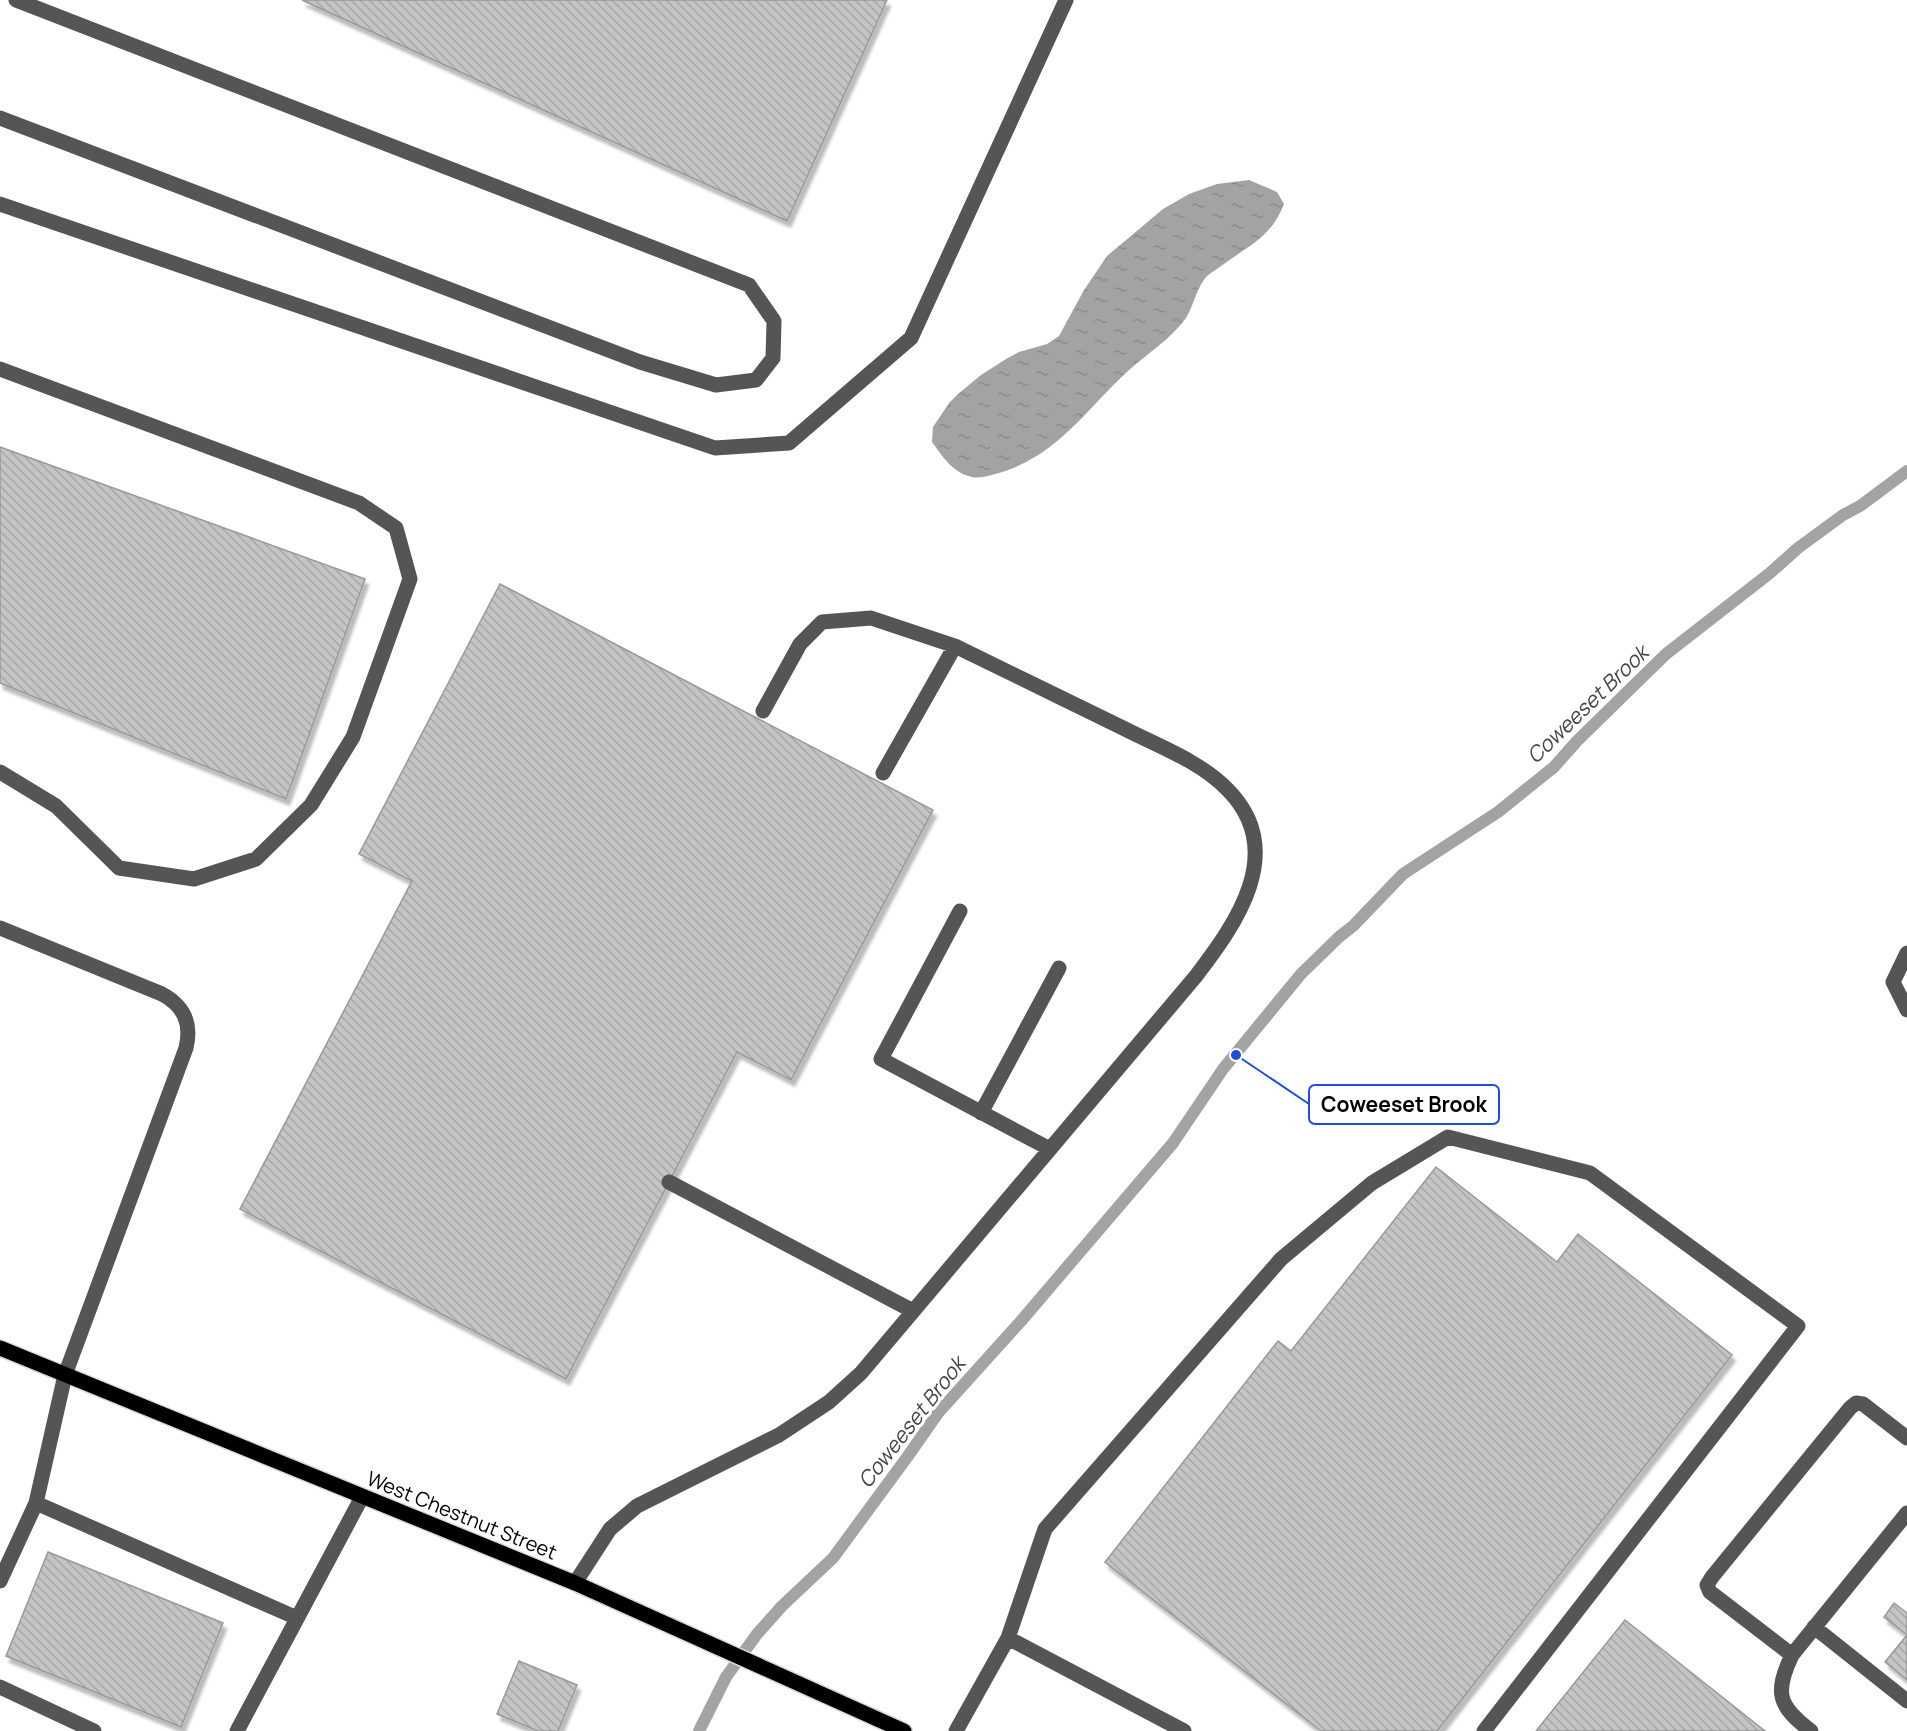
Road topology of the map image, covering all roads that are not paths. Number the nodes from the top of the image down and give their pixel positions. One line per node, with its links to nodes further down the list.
1 (16, 0): 3 (lane)
2 (1066, 0): 4 (lane)
3 (0, 118)
4 (0, 204)
5 (0, 369): 8 (lane)
6 (955, 646): 7 (lane); 9 (lane); 16 (lane)
7 (764, 711)
8 (0, 772)
9 (884, 772)
10 (960, 910): 15 (lane)
11 (0, 928): 20 (lane)
12 (1907, 953): 14 (lane)
13 (1059, 968): 15 (lane)
14 (1907, 1010)
15 (981, 1113): 16 (lane)
16 (1050, 1149): 18 (lane)
17 (669, 1182): 18 (lane)
18 (913, 1311): 26 (lane)
19 (0, 1348): 20 (main road, West Chestnut Street)
20 (65, 1375): 22 (main road, West Chestnut Street); 23 (lane)
21 (1907, 1438): 30 (lane)
22 (362, 1497): 26 (main road, West Chestnut Street); 27 (lane)
23 (36, 1503): 25 (lane); 27 (lane)
24 (1907, 1513): 28 (lane)
25 (0, 1581)
26 (575, 1583): 35 (main road, West Chestnut Street)
27 (297, 1618): 34 (lane)
28 (1814, 1627): 30 (lane); 32 (lane)
29 (1008, 1638): 36 (lane); 37 (lane); 38 (lane)
30 (1792, 1655): 39 (lane)
31 (0, 1687): 33 (lane)
32 (1907, 1701)
33 (94, 1731)
34 (237, 1731)
35 (904, 1731)
36 (956, 1731)
37 (1184, 1731)
38 (1484, 1731)
39 (1811, 1731)

